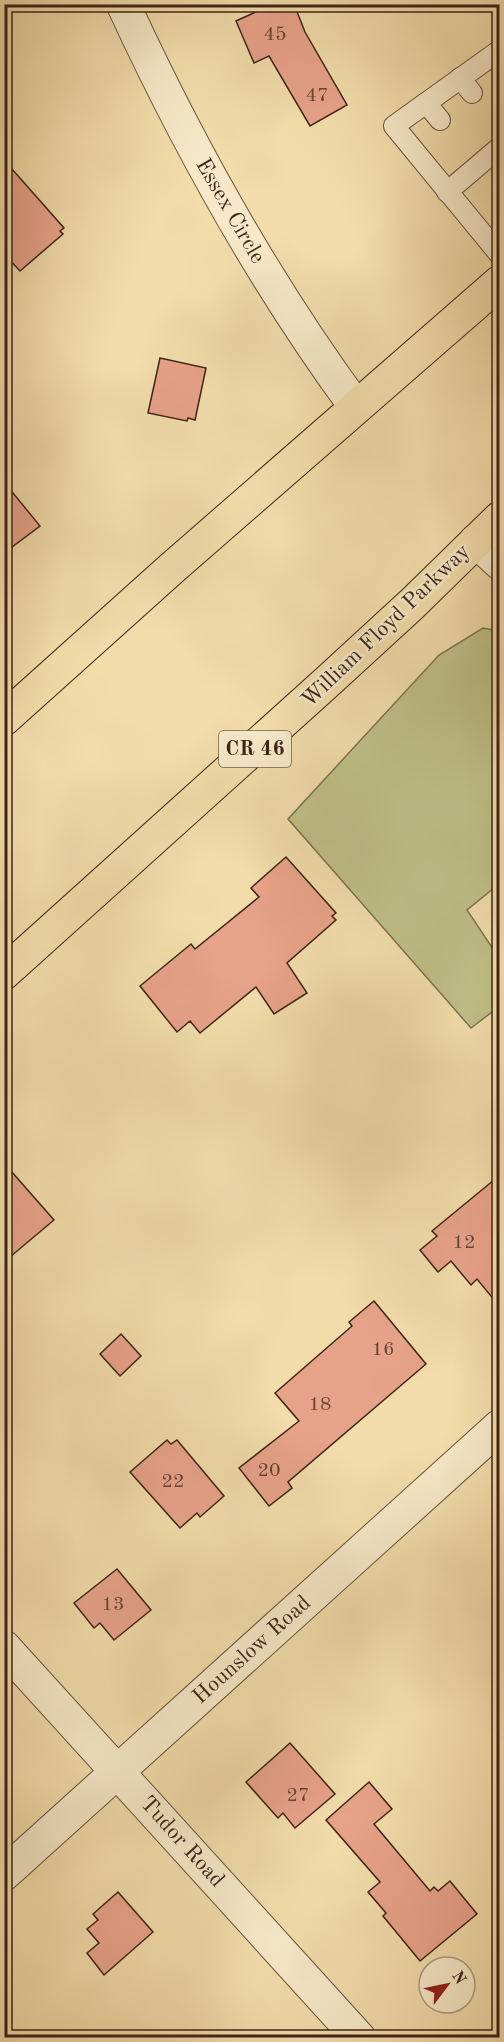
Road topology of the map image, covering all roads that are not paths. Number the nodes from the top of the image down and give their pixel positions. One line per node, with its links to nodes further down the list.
1 (123, 4): 9 (street, Essex Circle)
2 (499, 51): 3 (lane)
3 (426, 103): 4 (lane); 6 (lane)
4 (440, 120)
5 (500, 147): 6 (lane)
6 (447, 192): 7 (lane)
7 (500, 255)
8 (500, 282): 9 (highway)
9 (356, 407): 13 (highway)
10 (500, 518): 11 (highway, William Floyd Parkway / CR 46)
11 (476, 541): 12 (street); 14 (highway, William Floyd Parkway / CR 46)
12 (500, 563)
13 (4, 718)
14 (4, 973)
15 (500, 1426): 17 (street, Hounslow Road)
16 (4, 1647): 17 (street, Tudor Road)
17 (118, 1772): 18 (street, Hounslow Road); 19 (street, Tudor Road)
18 (4, 1874)
19 (359, 2037)

